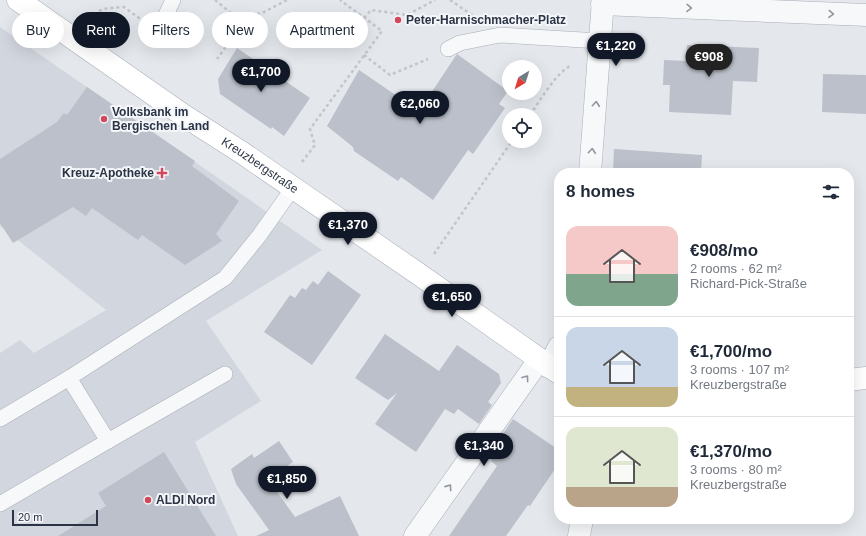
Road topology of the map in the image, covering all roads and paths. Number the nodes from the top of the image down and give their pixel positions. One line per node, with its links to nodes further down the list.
1 (18, 0): 19 (main road, Kreuzbergstraße)
2 (172, 0): 10 (lane)
3 (215, 0): 11 (path)
4 (287, 0): 12 (path)
5 (340, 0): 13 (path)
6 (435, 0): 14 (path)
7 (450, 0): 17 (path)
8 (603, 2): 15 (street, one-way to 15); 20 (street)
9 (96, 12): 16 (path)
10 (167, 12)
11 (230, 12)
12 (264, 12)
13 (356, 12)
14 (368, 13)
15 (866, 15)
16 (138, 18)
17 (479, 20)
18 (368, 21): 24 (path)
19 (72, 37)
20 (600, 41): 23 (lane); 29 (street, one-way to 20)
21 (88, 48): 30 (main road, Kreuzbergstraße)
22 (225, 48): 25 (path)
23 (448, 49): 24 (path)
24 (364, 55): 30 (path)
25 (217, 59)
26 (574, 64): 27 (path)
27 (535, 108)
28 (507, 148): 31 (path)
29 (590, 168)
30 (289, 186): 31 (main road, Kreuzbergstraße); 35 (lane)
31 (420, 275): 33 (main road, Kreuzbergstraße)
32 (554, 358): 33 (street)
33 (549, 367): 42 (street, one-way to 33)
34 (225, 374): 39 (lane)
35 (69, 378): 38 (lane); 39 (lane)
36 (866, 378): 37 (main road)
37 (854, 379)
38 (0, 419)
39 (108, 441): 40 (lane)
40 (0, 504)
41 (581, 524): 43 (street)
42 (415, 536)
43 (579, 536)

